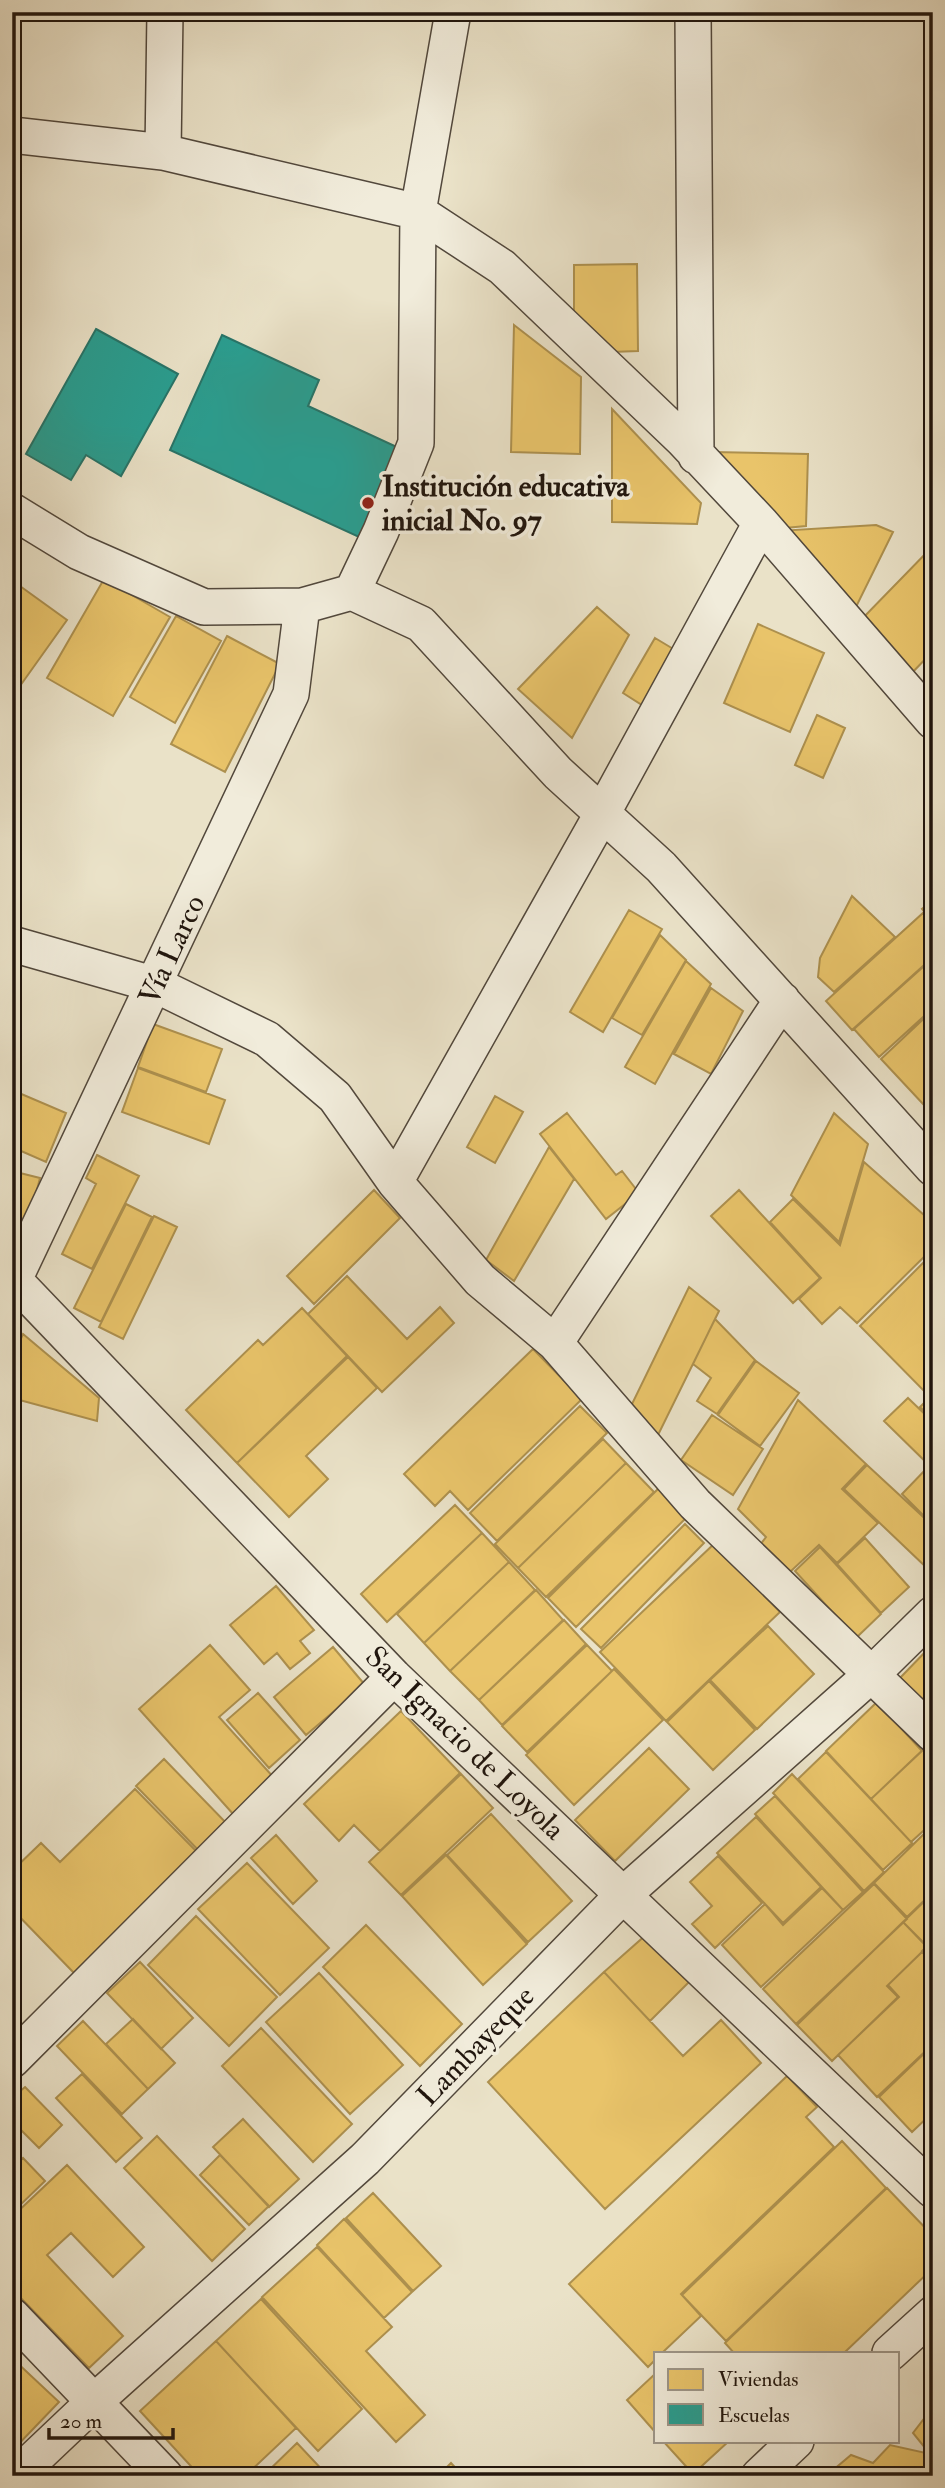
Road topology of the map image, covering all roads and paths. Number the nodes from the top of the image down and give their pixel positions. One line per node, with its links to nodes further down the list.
1 (165, 12): 5 (street)
2 (453, 12): 6 (street)
3 (693, 12): 7 (street)
4 (12, 135): 5 (street)
5 (163, 152): 6 (street)
6 (418, 212): 7 (street); 10 (street)
7 (696, 456): 9 (street)
8 (12, 511): 11 (street)
9 (761, 523): 12 (street); 13 (street)
10 (352, 592): 11 (street); 13 (street)
11 (302, 607): 15 (street, Vía Larco)
12 (933, 721)
13 (602, 814): 16 (street); 18 (street)
14 (12, 944): 15 (street)
15 (156, 985): 18 (street); 19 (street, Vía Larco)
16 (782, 1000): 17 (street); 20 (street)
17 (924, 1159)
18 (395, 1182): 20 (street)
19 (13, 1282): 23 (street, San Ignacio de Loyola)
20 (555, 1343): 22 (street)
21 (933, 1614): 22 (street, Lambayeque)
22 (873, 1673): 24 (street); 25 (street, Lambayeque)
23 (394, 1676): 25 (street, San Ignacio de Loyola); 26 (street)
24 (933, 1734)
25 (622, 1895): 27 (street, San Ignacio de Loyola); 31 (street, Lambayeque)
26 (12, 2060)
27 (933, 2190)
28 (933, 2314): 30 (street)
29 (12, 2316): 31 (street)
30 (891, 2352)
31 (94, 2402): 33 (street, Lambayeque); 34 (street)
32 (795, 2442): 35 (street)
33 (16, 2476)
34 (165, 2476)
35 (759, 2476)

